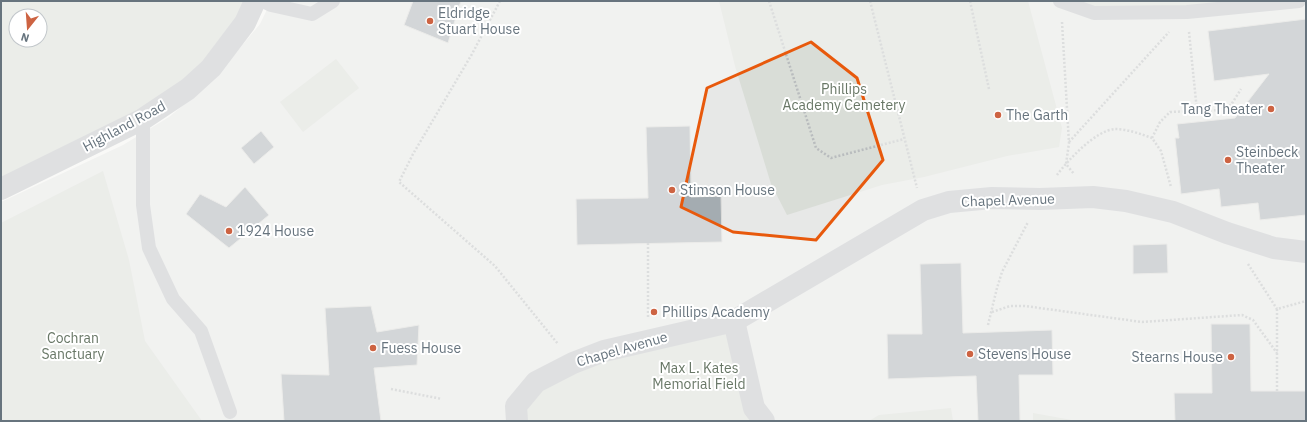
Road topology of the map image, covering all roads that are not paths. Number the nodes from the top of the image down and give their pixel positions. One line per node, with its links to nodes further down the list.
1 (255, 1): 6 (street, Highland Road)
2 (263, 1): 3 (lane)
3 (333, 1)
4 (1060, 1): 5 (lane)
5 (1299, 1)
6 (143, 119): 7 (street, Highland Road); 10 (lane)
7 (1, 189)
8 (1306, 252): 9 (street, Chapel Avenue)
9 (734, 321): 11 (street, Chapel Avenue); 12 (street)
10 (230, 412)
11 (517, 421)
12 (764, 421)

